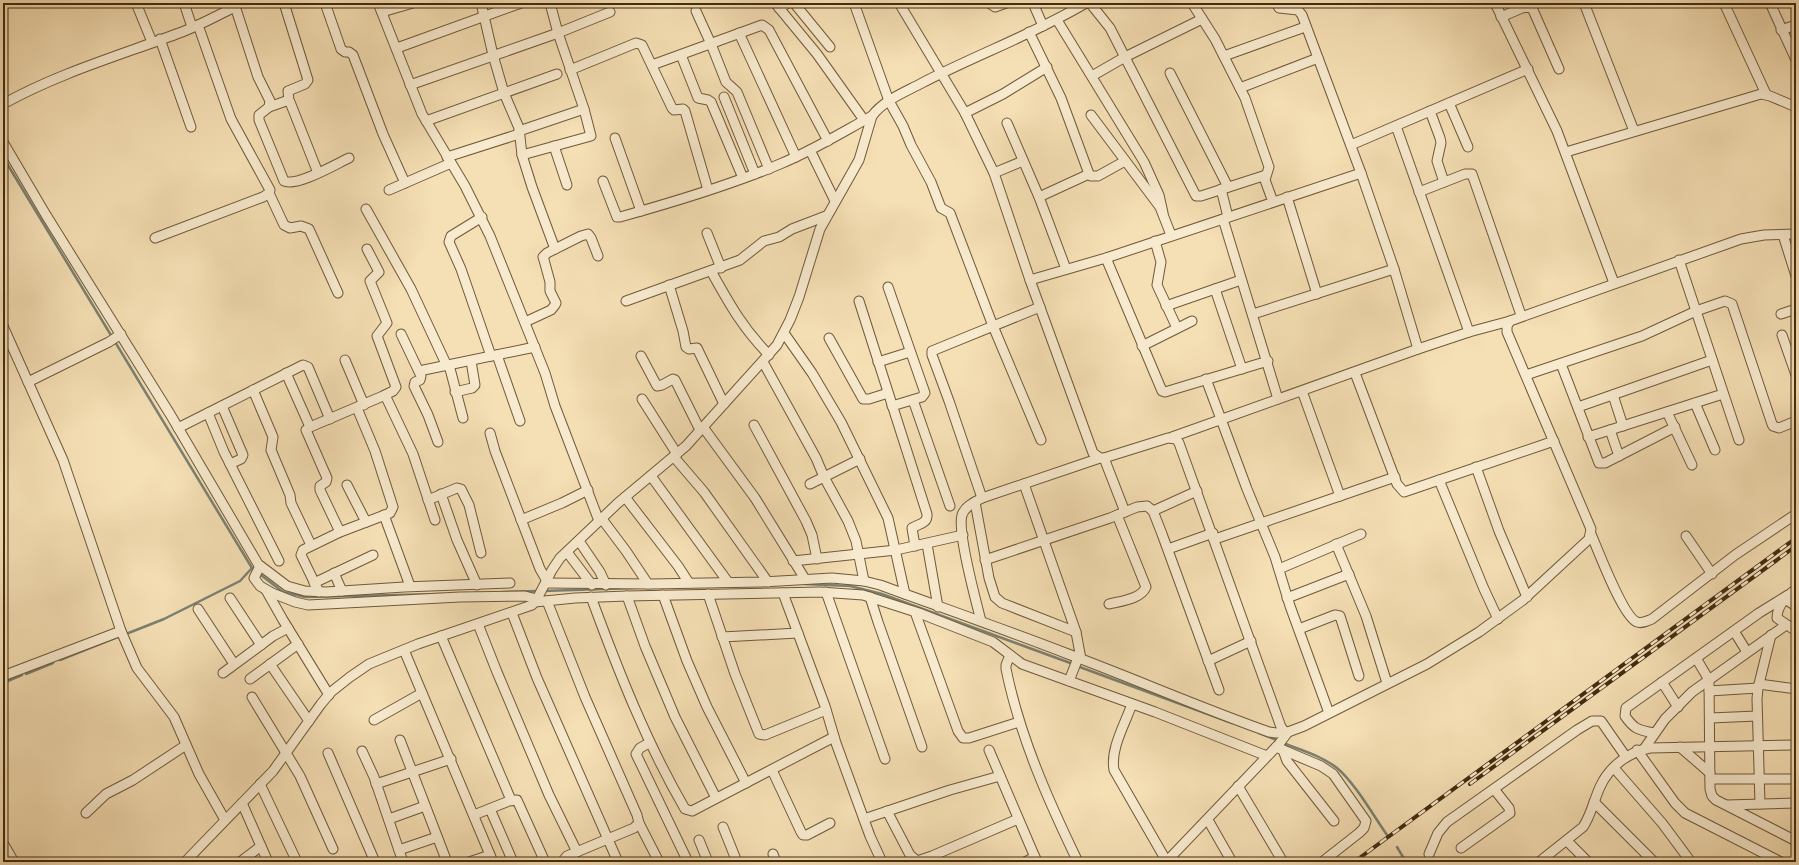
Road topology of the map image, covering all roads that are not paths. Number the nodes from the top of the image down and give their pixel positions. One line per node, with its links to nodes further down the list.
1 (136, 3): 44 (street)
2 (184, 3): 37 (street)
3 (284, 3): 68 (street)
4 (325, 3): 109 (street)
5 (378, 3): 30 (street)
6 (413, 3): 30 (street)
7 (481, 3): 32 (street)
8 (521, 3): 32 (street)
9 (550, 3): 42 (street)
10 (788, 3): 27 (street)
11 (794, 3): 46 (street)
12 (854, 3): 69 (street)
13 (899, 3): 59 (street)
14 (989, 3): 15 (street)
15 (1006, 3)
16 (1033, 3): 38 (street)
17 (1086, 3): 34 (street)
18 (1090, 3): 51 (street)
19 (1192, 3): 35 (street)
20 (1276, 3): 28 (street)
21 (1300, 3): 28 (street)
22 (1495, 3): 33 (street)
23 (1584, 3): 83 (street)
24 (1724, 3): 66 (street)
25 (1770, 3): 40 (street)
26 (235, 5): 37 (street); 72 (street)
27 (777, 5): 78 (street)
28 (1290, 9): 39 (street)
29 (696, 11): 45 (street)
30 (382, 12): 47 (street)
31 (610, 12): 42 (street)
32 (485, 16): 47 (street); 48 (street)
33 (1501, 17): 56 (street); 57 (street)
34 (1056, 20): 38 (street); 62 (street)
35 (1202, 20): 50 (street); 51 (street)
36 (1796, 25): 40 (street)
37 (195, 26): 44 (street); 115 (street)
38 (1043, 26): 41 (street)
39 (1305, 27): 50 (street); 52 (street)
40 (1782, 30): 53 (street)
41 (1029, 32): 55 (street); 59 (street)
42 (558, 33): 48 (street); 58 (street)
43 (739, 33): 45 (street); 86 (street); 94 (street)
44 (156, 41): 71 (street); 82 (street)
45 (711, 44): 49 (street); 99 (street)
46 (830, 47)
47 (397, 48): 63 (street)
48 (492, 54): 63 (street); 65 (street)
49 (680, 55): 54 (street); 106 (street)
50 (1224, 56): 64 (street)
51 (1125, 57): 62 (street); 111 (street)
52 (1318, 58): 64 (street); 88 (street)
53 (1796, 60)
54 (652, 65): 58 (street); 113 (street)
55 (1047, 67): 76 (street); 104 (street)
56 (1528, 69): 70 (street); 92 (street)
57 (1559, 69)
58 (570, 70): 74 (street)
59 (941, 73): 69 (street); 76 (street)
60 (1170, 73): 111 (street)
61 (557, 74): 65 (street)
62 (1092, 76): 122 (street)
63 (410, 85): 79 (street)
64 (1240, 88): 105 (street)
65 (504, 93): 79 (street); 84 (street)
66 (1766, 94): 73 (street); 83 (street)
67 (724, 97): 103 (street)
68 (289, 101): 72 (street); 100 (street)
69 (889, 101): 78 (street); 163 (street)
70 (1450, 103): 75 (street); 90 (street)
71 (3, 104)
72 (269, 107): 100 (street)
73 (1796, 107)
74 (584, 109): 84 (street); 89 (street)
75 (1430, 112): 81 (street); 108 (street)
76 (965, 113): 101 (street)
77 (1091, 115): 98 (street)
78 (868, 118): 86 (street); 118 (street)
79 (426, 121): 96 (street)
80 (1007, 123): 97 (street)
81 (1396, 126): 88 (street); 114 (street)
82 (191, 127)
83 (1634, 131): 92 (street)
84 (519, 133): 93 (street); 96 (street)
85 (616, 138): 121 (street)
86 (828, 141): 91 (street)
87 (3, 142): 168 (street)
88 (1351, 145): 102 (street)
89 (554, 146): 93 (street); 110 (street)
90 (1468, 147)
91 (810, 150): 94 (street); 118 (street)
92 (1566, 152): 144 (street)
93 (522, 155): 133 (street)
94 (796, 157): 99 (street)
95 (349, 158): 100 (street)
96 (449, 160): 109 (street); 124 (street)
97 (1023, 161): 101 (street); 116 (street)
98 (1125, 161): 104 (street); 122 (street)
99 (769, 169): 103 (street)
100 (318, 173)
101 (994, 173): 142 (street)
102 (1361, 173): 117 (street); 138 (street)
103 (755, 174): 106 (street)
104 (1089, 174): 116 (street)
105 (1266, 174): 111 (street); 119 (street)
106 (743, 178): 113 (street)
107 (604, 181): 121 (street)
108 (1444, 182): 114 (street); 158 (street)
109 (405, 183): 112 (street)
110 (567, 185)
111 (1224, 188): 125 (street)
112 (389, 190)
113 (708, 190): 121 (street)
114 (1419, 192): 165 (street)
115 (269, 193): 130 (street); 148 (street)
116 (1039, 197): 139 (street)
117 (1287, 197): 119 (street); 149 (street)
118 (835, 201): 123 (street)
119 (1273, 202): 125 (street)
120 (366, 209): 185 (street)
121 (641, 211)
122 (1163, 213): 128 (street)
123 (826, 216): 137 (street); 166 (street)
124 (482, 217): 161 (street); 176 (street)
125 (1225, 218): 128 (street); 143 (street)
126 (707, 234): 137 (street)
127 (1796, 234): 129 (street)
128 (1171, 235): 131 (street)
129 (1783, 235): 136 (street); 141 (street)
130 (155, 238)
131 (1154, 241): 135 (street); 152 (street)
132 (367, 249): 199 (street)
133 (555, 249): 134 (street); 161 (street)
134 (598, 256)
135 (1106, 258): 139 (street); 171 (street)
136 (1679, 260): 144 (street); 155 (street)
137 (721, 268): 140 (street)
138 (1394, 269): 149 (street); 173 (street)
139 (1066, 270): 142 (street)
140 (711, 271): 145 (street); 175 (street)
141 (1796, 276)
142 (1030, 280): 153 (street)
143 (1241, 280): 147 (street); 156 (street)
144 (1614, 283): 158 (street)
145 (669, 285): 150 (street); 205 (street)
146 (888, 287): 174 (street)
147 (1215, 289): 152 (street); 186 (street)
148 (338, 293)
149 (1317, 294): 156 (street)
150 (626, 301)
151 (858, 301): 183 (street)
152 (1166, 306): 164 (street)
153 (1040, 307): 163 (street); 235 (street)
154 (1796, 309): 157 (street)
155 (1696, 311): 179 (street); 184 (street); 216 (street)
156 (1253, 314): 181 (street)
157 (1782, 314)
158 (1522, 315): 160 (street)
159 (1192, 321): 164 (street)
160 (1510, 321): 165 (street); 190 (street)
161 (525, 322): 172 (street)
162 (3, 326): 193 (street)
163 (993, 326): 227 (street); 252 (street)
164 (1177, 328): 171 (street)
165 (1468, 332): 173 (street)
166 (784, 333): 175 (street); 234 (street)
167 (401, 334): 187 (street)
168 (119, 335): 193 (street); 221 (street)
169 (1782, 335): 191 (street)
170 (829, 338): 197 (street)
171 (1142, 346): 192 (street)
172 (535, 347): 176 (street); 246 (street)
173 (1418, 350): 188 (street)
174 (910, 352): 183 (street); 203 (street)
175 (769, 355): 182 (street)
176 (494, 356): 180 (street); 214 (street)
177 (641, 356): 222 (street)
178 (345, 360): 207 (street)
179 (1712, 360): 198 (street); 200 (street)
180 (471, 361): 185 (street); 196 (street)
181 (1268, 361): 186 (street); 202 (street)
182 (763, 362): 205 (street); 240 (street)
183 (878, 362): 197 (street)
184 (1561, 364): 190 (street); 209 (street)
185 (448, 365): 187 (street); 196 (street)
186 (1242, 369): 192 (street)
187 (419, 371): 230 (street)
188 (1355, 372): 195 (street); 241 (street)
189 (286, 373): 194 (street); 213 (street); 219 (street)
190 (1526, 375): 228 (street)
191 (1796, 375)
192 (1206, 379): 215 (street)
193 (28, 382): 332 (street)
194 (253, 390): 206 (street); 273 (street)
195 (1302, 391): 202 (street); 249 (street)
196 (455, 392): 212 (street)
197 (888, 393): 208 (street)
198 (1723, 394): 204 (street); 229 (street)
199 (385, 395): 207 (street); 251 (street)
200 (1614, 395): 209 (street); 218 (street)
201 (642, 399): 232 (street)
202 (1278, 399): 215 (street)
203 (913, 400): 208 (street); 253 (street)
204 (1695, 403): 211 (street); 231 (street)
205 (724, 404): 222 (street)
206 (222, 406): 210 (street); 236 (street)
207 (360, 406): 213 (street); 257 (street)
208 (892, 406): 274 (street)
209 (1578, 408): 225 (street)
210 (208, 412): 221 (street); 236 (street)
211 (1667, 412): 218 (street); 220 (street)
212 (463, 418)
213 (330, 419): 219 (street)
214 (520, 421)
215 (1221, 421): 226 (street); 262 (street)
216 (1796, 421)
217 (754, 425): 281 (street)
218 (1623, 426): 223 (street)
219 (310, 427): 263 (street)
220 (1674, 427): 233 (street); 237 (street)
221 (178, 428): 286 (street)
222 (702, 428): 232 (street); 284 (street)
223 (1610, 430): 225 (street); 233 (street)
224 (490, 433): 259 (street)
225 (1588, 436): 233 (street)
226 (1172, 437): 235 (street); 247 (street)
227 (1041, 440)
228 (1554, 440): 238 (street); 265 (street)
229 (1739, 440)
230 (438, 442)
231 (1715, 450)
232 (675, 455): 239 (street); 293 (street)
233 (1619, 456)
234 (860, 458): 240 (street); 276 (street)
235 (1102, 458): 244 (street); 255 (street)
236 (230, 464): 283 (street)
237 (1692, 465)
238 (1476, 467): 242 (street); 312 (street)
239 (651, 476): 250 (street); 292 (street)
240 (824, 477): 243 (street); 280 (street)
241 (1395, 477): 242 (street); 249 (street)
242 (1439, 480): 326 (street)
243 (810, 484)
244 (1024, 484): 252 (street); 269 (street)
245 (347, 485): 261 (street)
246 (588, 490): 259 (street); 260 (street)
247 (1197, 491): 254 (street); 267 (street)
248 (441, 494): 251 (street); 278 (street); 297 (street)
249 (1340, 496): 262 (street)
250 (625, 497): 260 (street); 296 (street)
251 (428, 500): 258 (street)
252 (979, 500): 266 (street); 282 (street)
253 (950, 506)
254 (1153, 511): 255 (street); 275 (street)
255 (1121, 514): 269 (street); 320 (street)
256 (1796, 514): 289 (street)
257 (384, 515): 261 (street); 301 (street)
258 (435, 520)
259 (521, 520): 295 (street)
260 (600, 520): 270 (street); 299 (street)
261 (366, 522): 263 (street)
262 (1261, 522): 267 (street); 285 (street)
263 (340, 532): 273 (street)
264 (1361, 534): 272 (street)
265 (1591, 534): 289 (street); 312 (street)
266 (962, 535): 271 (street); 327 (street)
267 (1214, 536): 275 (street); 340 (street)
268 (1686, 536): 289 (street)
269 (1044, 540): 282 (street); 335 (street)
270 (579, 541): 277 (street); 298 (street)
271 (926, 544): 274 (street); 321 (street)
272 (1336, 544): 285 (street); 288 (street)
273 (311, 545): 302 (street)
274 (915, 546): 276 (street)
275 (1168, 549): 347 (street)
276 (896, 550): 280 (street); 309 (street)
277 (567, 552): 295 (street); 300 (street)
278 (482, 553)
279 (373, 555): 287 (street)
280 (859, 555): 281 (street); 291 (street)
281 (817, 559): 284 (street)
282 (986, 560): 335 (street)
283 (279, 561)
284 (794, 561): 290 (street)
285 (1279, 569): 317 (street)
286 (258, 570): 302 (street); 304 (street)
287 (334, 573): 302 (street); 305 (street)
288 (1349, 574): 317 (street); 358 (street)
289 (1712, 574)
290 (805, 579): 291 (street); 293 (street)
291 (864, 581): 309 (street)
292 (728, 582): 293 (street); 296 (street)
293 (768, 582)
294 (510, 583): 297 (street)
295 (546, 583): 300 (street); 318 (street)
296 (689, 583): 299 (street)
297 (476, 584): 301 (street)
298 (606, 584): 299 (street); 300 (street)
299 (648, 584)
300 (592, 585)
301 (410, 586): 305 (street)
302 (316, 587): 305 (street)
303 (1796, 589): 315 (street)
304 (266, 590): 318 (street); 330 (street)
305 (342, 591)
306 (826, 592): 307 (street); 314 (street); 394 (street)
307 (784, 593): 308 (street); 336 (street)
308 (708, 594): 310 (street); 339 (street)
309 (905, 594): 321 (street)
310 (663, 595): 311 (street); 402 (street)
311 (627, 596): 313 (street); 407 (street)
312 (1527, 596): 326 (street)
313 (591, 597): 319 (street); 379 (street)
314 (870, 597): 324 (street); 384 (street)
315 (1786, 597): 322 (street); 329 (street); 333 (street)
316 (230, 598): 342 (street)
317 (1287, 598): 331 (street)
318 (537, 600): 319 (street); 325 (street)
319 (547, 601): 425 (street)
320 (1109, 604)
321 (938, 606): 327 (street)
322 (1796, 606)
323 (198, 609): 349 (street)
324 (915, 612): 345 (street); 374 (street)
325 (512, 613): 328 (street); 429 (street)
326 (1498, 618): 358 (street)
327 (980, 621): 348 (street)
328 (478, 624): 338 (street); 438 (street)
329 (1786, 625): 334 (street); 337 (street)
330 (288, 628): 341 (street); 342 (street)
331 (1299, 629): 353 (street); 369 (street)
332 (121, 631): 352 (street); 381 (street)
333 (1734, 631): 344 (street); 346 (street)
334 (1796, 631)
335 (1076, 632): 348 (street)
336 (798, 633): 339 (street); 368 (street)
337 (1770, 635): 344 (street); 359 (street)
338 (442, 636): 343 (street); 408 (street)
339 (722, 637): 368 (street)
340 (1251, 641): 347 (street); 378 (street)
341 (298, 644): 350 (street); 364 (street)
342 (261, 645): 349 (street)
343 (404, 650): 363 (street); 364 (street)
344 (1747, 652): 355 (street)
345 (1010, 655): 356 (street); 374 (street)
346 (1696, 658): 355 (street); 357 (street)
347 (1208, 661): 361 (street)
348 (1077, 662): 356 (street); 378 (street)
349 (234, 664): 351 (street)
350 (270, 664): 354 (street); 373 (street)
351 (223, 672)
352 (3, 676)
353 (1359, 676)
354 (250, 679)
355 (1709, 680): 362 (street); 367 (street)
356 (1069, 681): 366 (street)
357 (1662, 682): 367 (street); 375 (street)
358 (1388, 683): 369 (street)
359 (1759, 686): 360 (street); 362 (street); 370 (street)
360 (1796, 688)
361 (1220, 690)
362 (1709, 691): 371 (street)
363 (422, 693): 372 (street); 393 (street)
364 (329, 695): 373 (street)
365 (252, 697): 389 (street)
366 (1132, 704): 391 (street); 442 (street)
367 (1678, 707): 375 (street)
368 (826, 710): 376 (street)
369 (1329, 713): 378 (street)
370 (1757, 716): 371 (street); 382 (street)
371 (1710, 718): 383 (street)
372 (374, 720)
373 (309, 721): 389 (street)
374 (1018, 722): 462 (street)
375 (1654, 733): 387 (street)
376 (834, 737): 396 (street); 419 (street)
377 (400, 740): 397 (street)
378 (1283, 741): 391 (street); 424 (street); 465 (street)
379 (650, 743): 407 (street); 458 (street)
380 (1796, 744): 382 (street)
381 (186, 745): 417 (street); 422 (street)
382 (1757, 745): 383 (street); 400 (street)
383 (1710, 746): 385 (street); 399 (street)
384 (922, 747)
385 (1680, 747): 387 (street); 399 (street)
386 (990, 750): 398 (street)
387 (1640, 750): 392 (street); 470 (street)
388 (362, 751): 404 (street)
389 (287, 753): 403 (street); 436 (street)
390 (328, 753): 449 (street)
391 (1267, 756): 405 (street)
392 (1626, 756): 395 (street); 406 (street)
393 (451, 759): 397 (street); 418 (street)
394 (885, 759)
395 (1614, 768): 409 (street); 469 (street)
396 (772, 770): 402 (street); 426 (street)
397 (412, 772): 404 (street); 414 (street)
398 (1000, 776): 416 (street); 421 (street)
399 (1710, 776): 400 (street); 413 (street)
400 (1759, 778): 401 (street); 412 (street)
401 (1796, 779)
402 (746, 783): 407 (street)
403 (260, 784): 411 (street); 448 (street)
404 (376, 784): 420 (street)
405 (1238, 786): 423 (street); 464 (street)
406 (1494, 788): 435 (street); 439 (street)
407 (716, 798)
408 (511, 800): 415 (street); 454 (street)
409 (1594, 802): 431 (street); 468 (street)
410 (1796, 802): 412 (street)
411 (242, 803): 422 (street); 434 (street)
412 (1760, 804): 413 (street)
413 (1726, 805): 432 (street)
414 (425, 806): 420 (street); 428 (street)
415 (490, 809): 418 (street); 453 (street)
416 (887, 811): 419 (street); 421 (street)
417 (86, 813)
418 (474, 815): 440 (street)
419 (864, 818): 443 (street)
420 (389, 819): 437 (street)
421 (1018, 819): 441 (street)
422 (226, 820): 445 (street)
423 (1208, 820): 442 (street); 463 (street)
424 (1334, 821)
425 (638, 823): 429 (street); 457 (street)
426 (830, 823)
427 (723, 827): 460 (street)
428 (437, 837): 437 (street); 451 (street)
429 (608, 839): 438 (street); 456 (street)
430 (699, 840): 459 (street)
431 (1567, 841): 466 (street); 467 (street)
432 (1796, 841)
433 (3, 843): 444 (street)
434 (261, 846): 446 (street); 447 (street)
435 (1461, 848)
436 (334, 849)
437 (399, 850): 450 (street)
438 (577, 852): 455 (street)
439 (1429, 854)
440 (492, 858): 452 (street)
441 (1036, 860): 461 (street)
442 (1170, 860)
443 (878, 861)
444 (14, 862)
445 (185, 862)
446 (240, 862)
447 (268, 862)
448 (297, 862)
449 (375, 862)
450 (403, 862)
451 (447, 862)
452 (469, 862)
453 (513, 862)
454 (545, 862)
455 (562, 862)
456 (618, 862)
457 (659, 862)
458 (688, 862)
459 (708, 862)
460 (737, 862)
461 (1025, 862)
462 (1078, 862)
463 (1232, 862)
464 (1282, 862)
465 (1322, 862)
466 (1539, 862)
467 (1588, 862)
468 (1654, 862)
469 (1692, 862)
470 (1780, 862)

